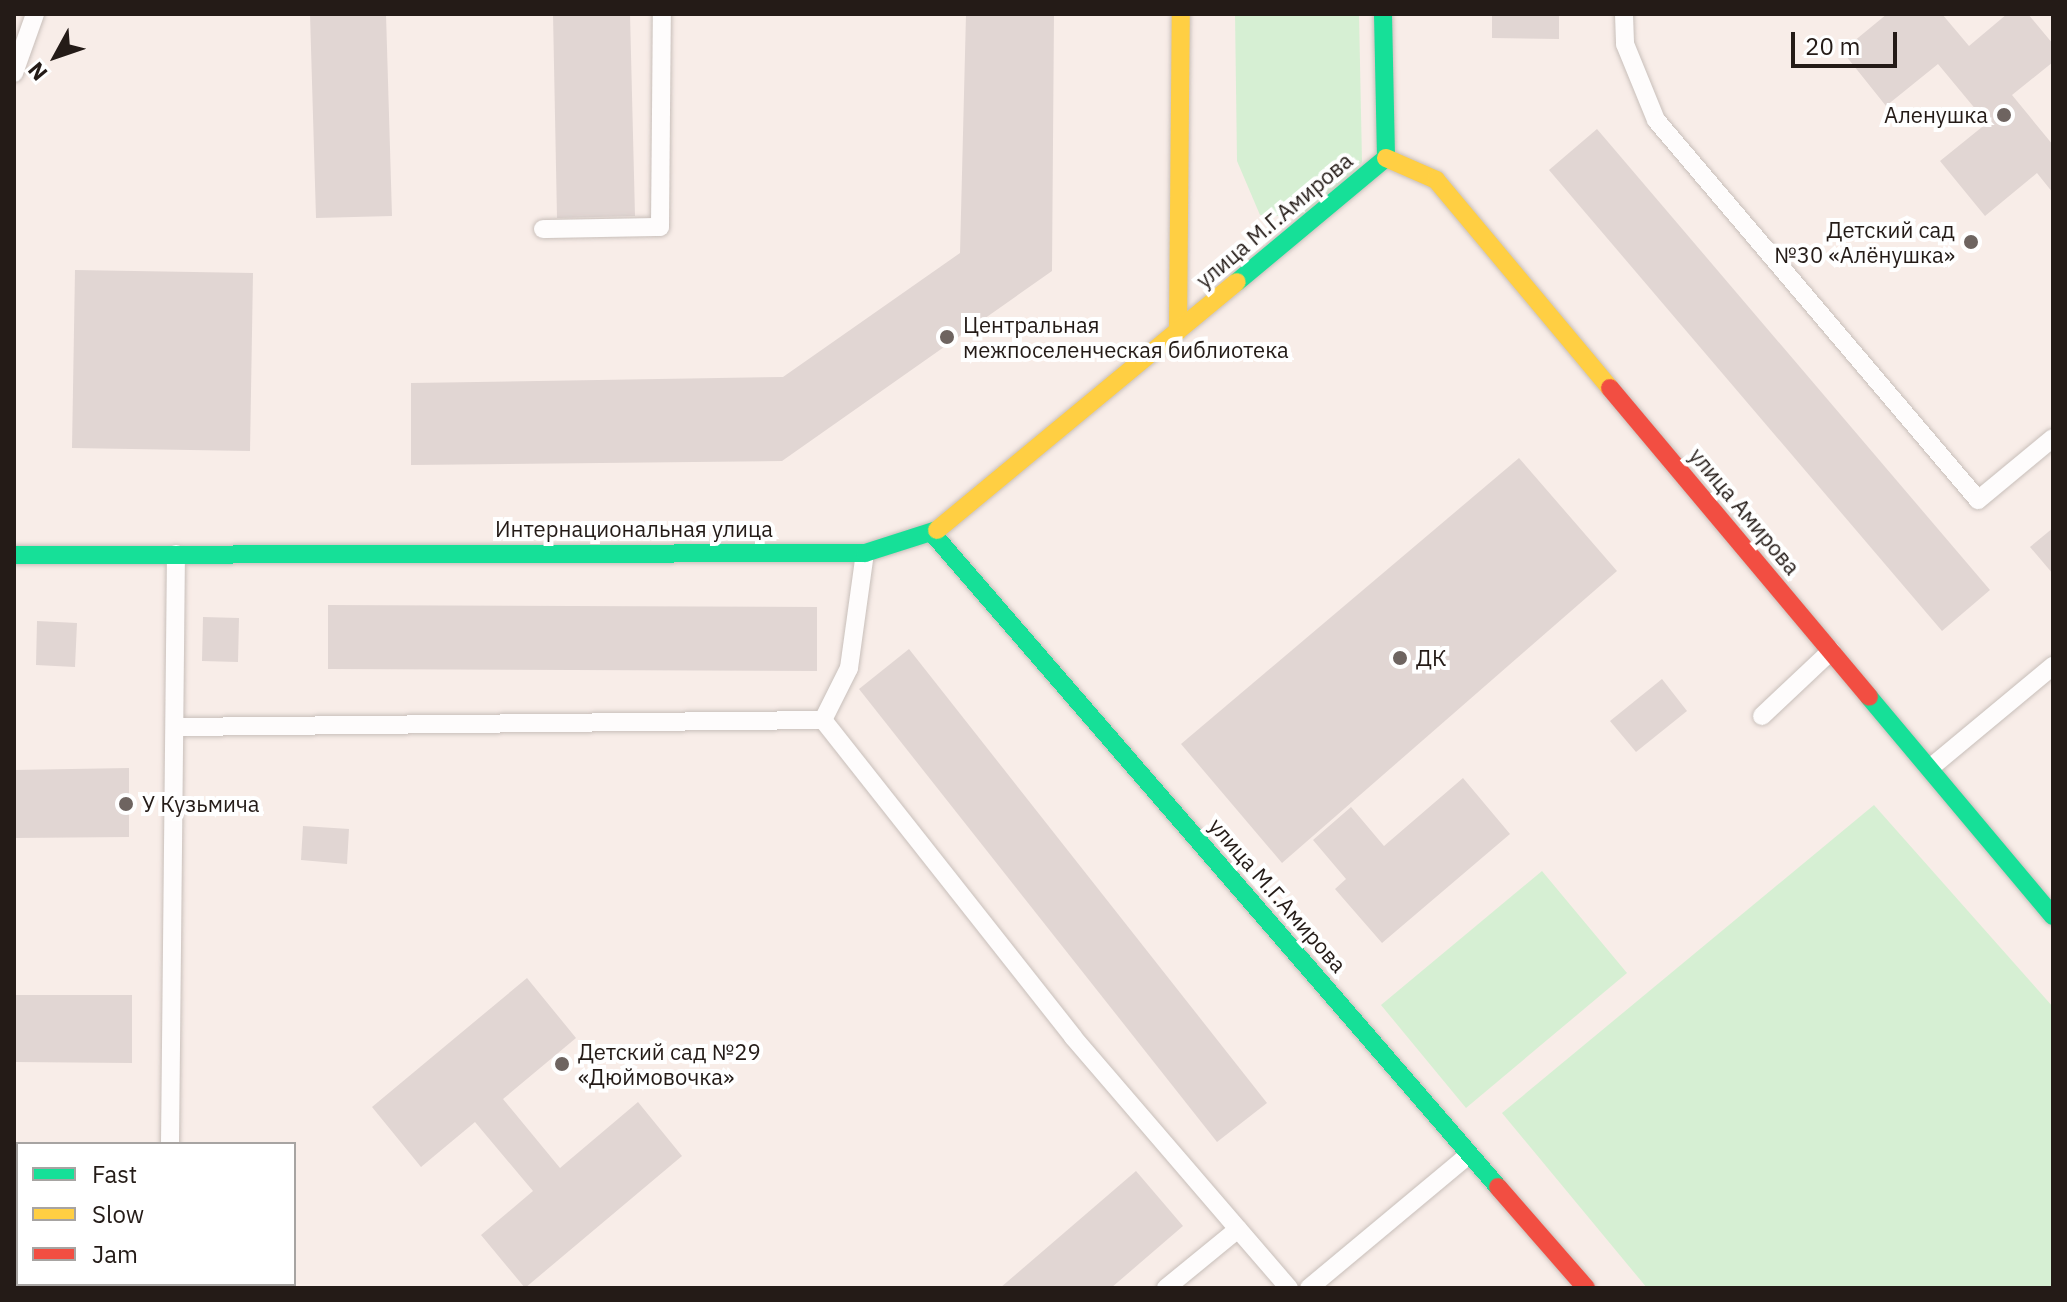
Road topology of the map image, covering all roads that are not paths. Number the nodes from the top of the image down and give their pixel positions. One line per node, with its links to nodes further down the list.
1 (35, 14): 6 (lane)
2 (662, 14): 8 (lane)
3 (1181, 14): 9 (street, улица М.Г.Амирова)
4 (1383, 14): 7 (street, улица М.Г.Амирова)
5 (1624, 14): 10 (lane)
6 (14, 73)
7 (1386, 158): 9 (street, улица М.Г.Амирова); 15 (street, улица Амирова)
8 (543, 229)
9 (1178, 331): 11 (street, Интернациональная улица)
10 (2053, 438)
11 (933, 534): 12 (street, Интернациональная улица); 23 (street, улица М.Г.Амирова)
12 (865, 553): 13 (street, Интернациональная улица); 18 (lane)
13 (176, 554): 14 (street, Интернациональная улица); 19 (lane)
14 (14, 555)
15 (1831, 651): 17 (lane); 20 (street, улица Амирова)
16 (2053, 666): 20 (lane)
17 (1762, 716)
18 (823, 720): 19 (lane); 24 (lane)
19 (177, 727): 22 (lane)
20 (1930, 768): 21 (street, улица Амирова)
21 (2053, 916)
22 (170, 1142)
23 (1472, 1153): 27 (lane); 28 (street, улица М.Г.Амирова)
24 (1238, 1229): 25 (lane); 26 (lane)
25 (1166, 1288)
26 (1289, 1288)
27 (1309, 1288)
28 (1586, 1288)

